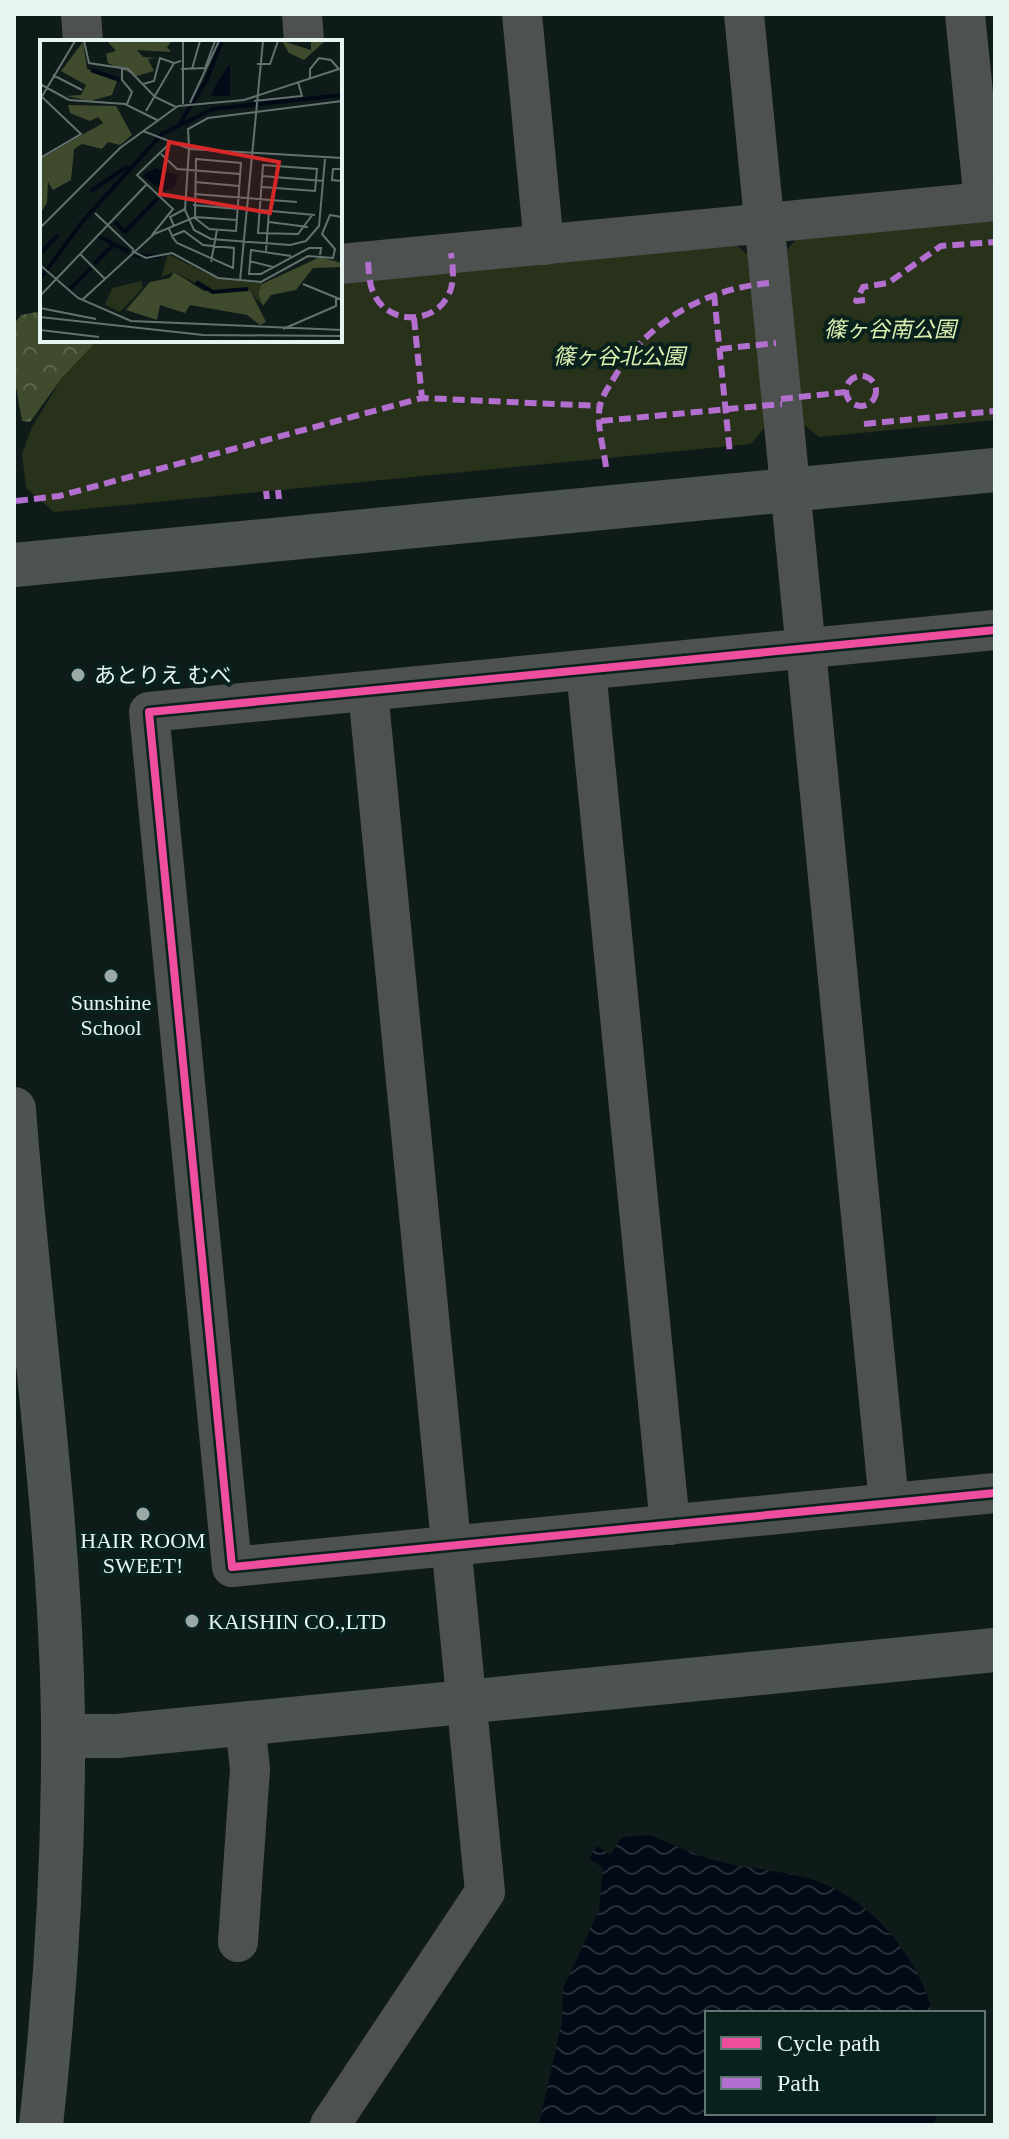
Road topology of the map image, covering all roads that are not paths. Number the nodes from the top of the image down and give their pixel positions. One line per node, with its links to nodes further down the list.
1 (81, 14): 6 (street)
2 (302, 14): 7 (street)
3 (522, 14): 10 (street)
4 (744, 14): 9 (street)
5 (975, 15): 8 (street)
6 (83, 40)
7 (304, 40)
8 (990, 201): 9 (street)
9 (764, 223): 10 (street); 13 (street)
10 (544, 245): 11 (street)
11 (342, 264)
12 (995, 470): 13 (street)
13 (790, 490): 14 (street); 16 (street)
14 (14, 565)
15 (995, 630): 16 (street)
16 (806, 648): 17 (street); 21 (street)
17 (586, 670): 18 (street); 22 (street)
18 (368, 691): 23 (street); 23 (street)
19 (14, 1109): 27 (street)
20 (995, 1493): 21 (street)
21 (889, 1503): 22 (street)
22 (670, 1525): 23 (street)
23 (452, 1546): 25 (street)
24 (995, 1650): 25 (street)
25 (467, 1701): 26 (street); 30 (street)
26 (245, 1723): 27 (street); 28 (street)
27 (63, 1736): 29 (street)
28 (238, 1942)
29 (41, 2125)
30 (330, 2125)

